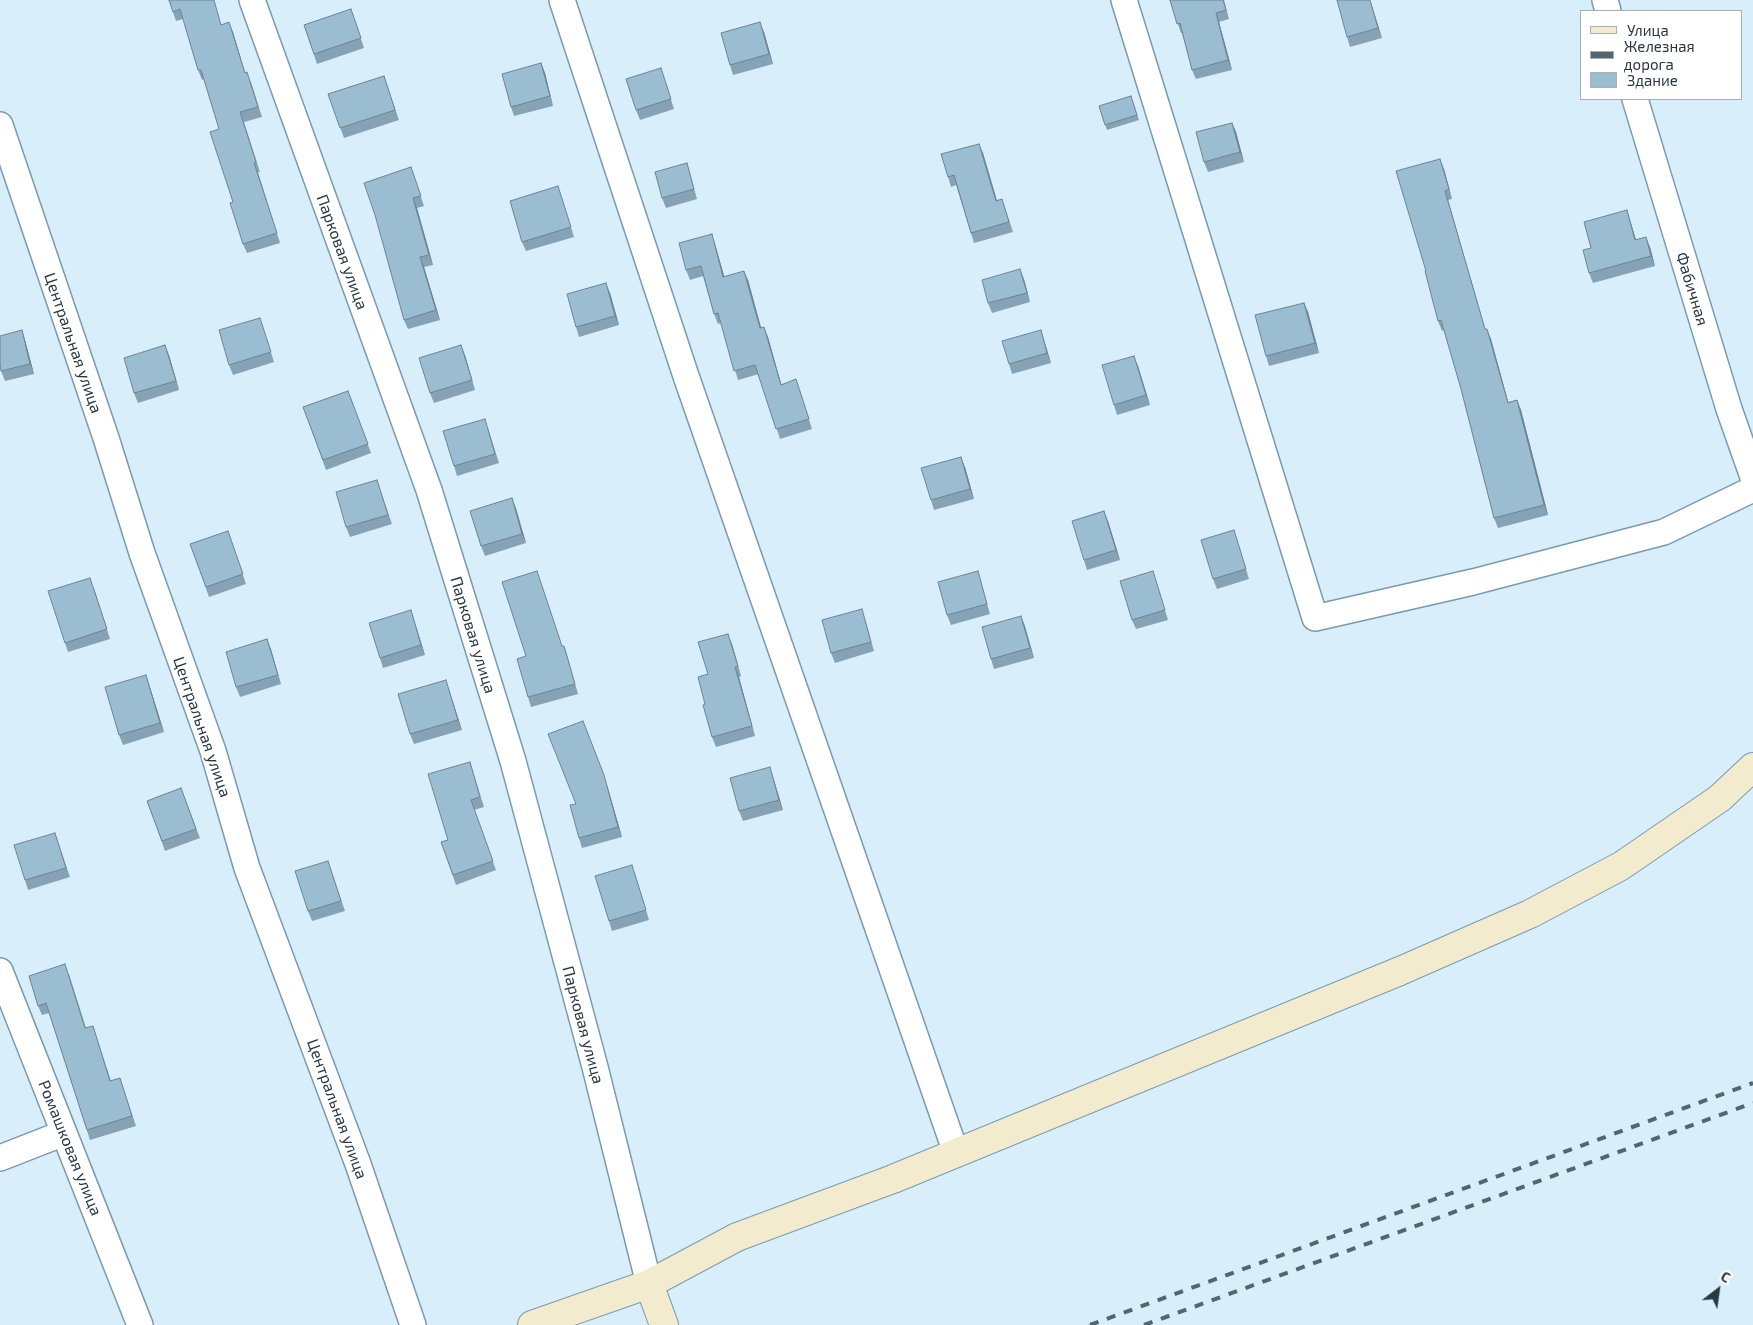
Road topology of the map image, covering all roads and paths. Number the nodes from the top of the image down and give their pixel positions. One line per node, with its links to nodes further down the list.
1 (252, 0): 13 (street, Парковая улица)
2 (562, 0): 11 (street)
3 (1124, 0): 7 (street)
4 (1635, 100): 6 (street, Фабичная)
5 (0, 125): 15 (street, Центральная улица)
6 (1753, 477)
7 (1753, 489)
8 (1753, 767): 11 (street)
9 (0, 971): 10 (street, Ромашковая улица)
10 (64, 1133): 12 (street); 14 (street, Ромашковая улица)
11 (956, 1153): 13 (street)
12 (0, 1158)
13 (649, 1284): 16 (street); 17 (street)
14 (140, 1325)
15 (413, 1325)
16 (532, 1325)
17 (664, 1325)

